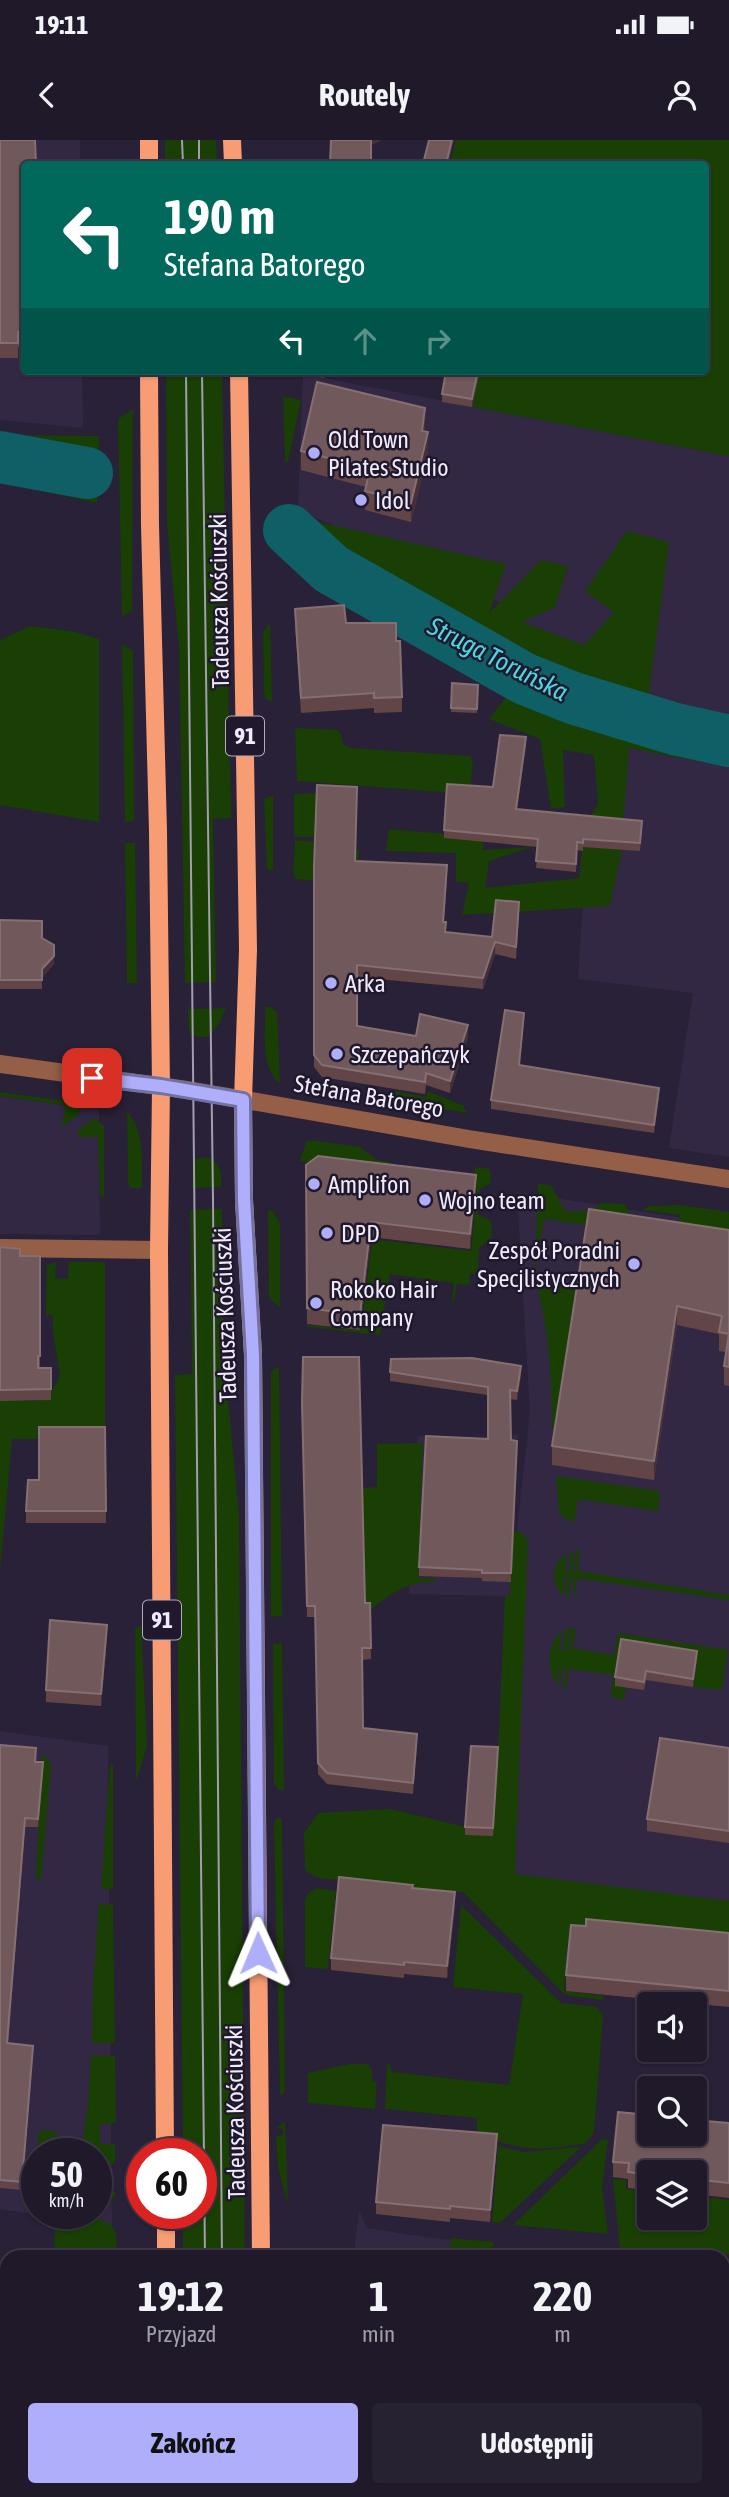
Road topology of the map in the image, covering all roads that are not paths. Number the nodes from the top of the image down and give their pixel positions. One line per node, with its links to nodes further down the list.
1 (149, 140): 3 (main road)
2 (232, 140): 4 (main road)
3 (149, 161)
4 (233, 161)
5 (149, 375): 8 (main road, 91)
6 (239, 375): 9 (main road, Tadeusza Kościuszki / 91)
7 (0, 1064): 8 (street, Stefana Batorego)
8 (161, 1086): 9 (street, Stefana Batorego); 12 (main road, 91)
9 (243, 1100): 10 (street, Stefana Batorego); 16 (main road, Tadeusza Kościuszki / 91)
10 (729, 1179)
11 (0, 1248): 12 (street)
12 (159, 1250): 13 (main road, 91)
13 (165, 2138)
14 (166, 2229): 15 (main road)
15 (166, 2250)
16 (261, 2250)

